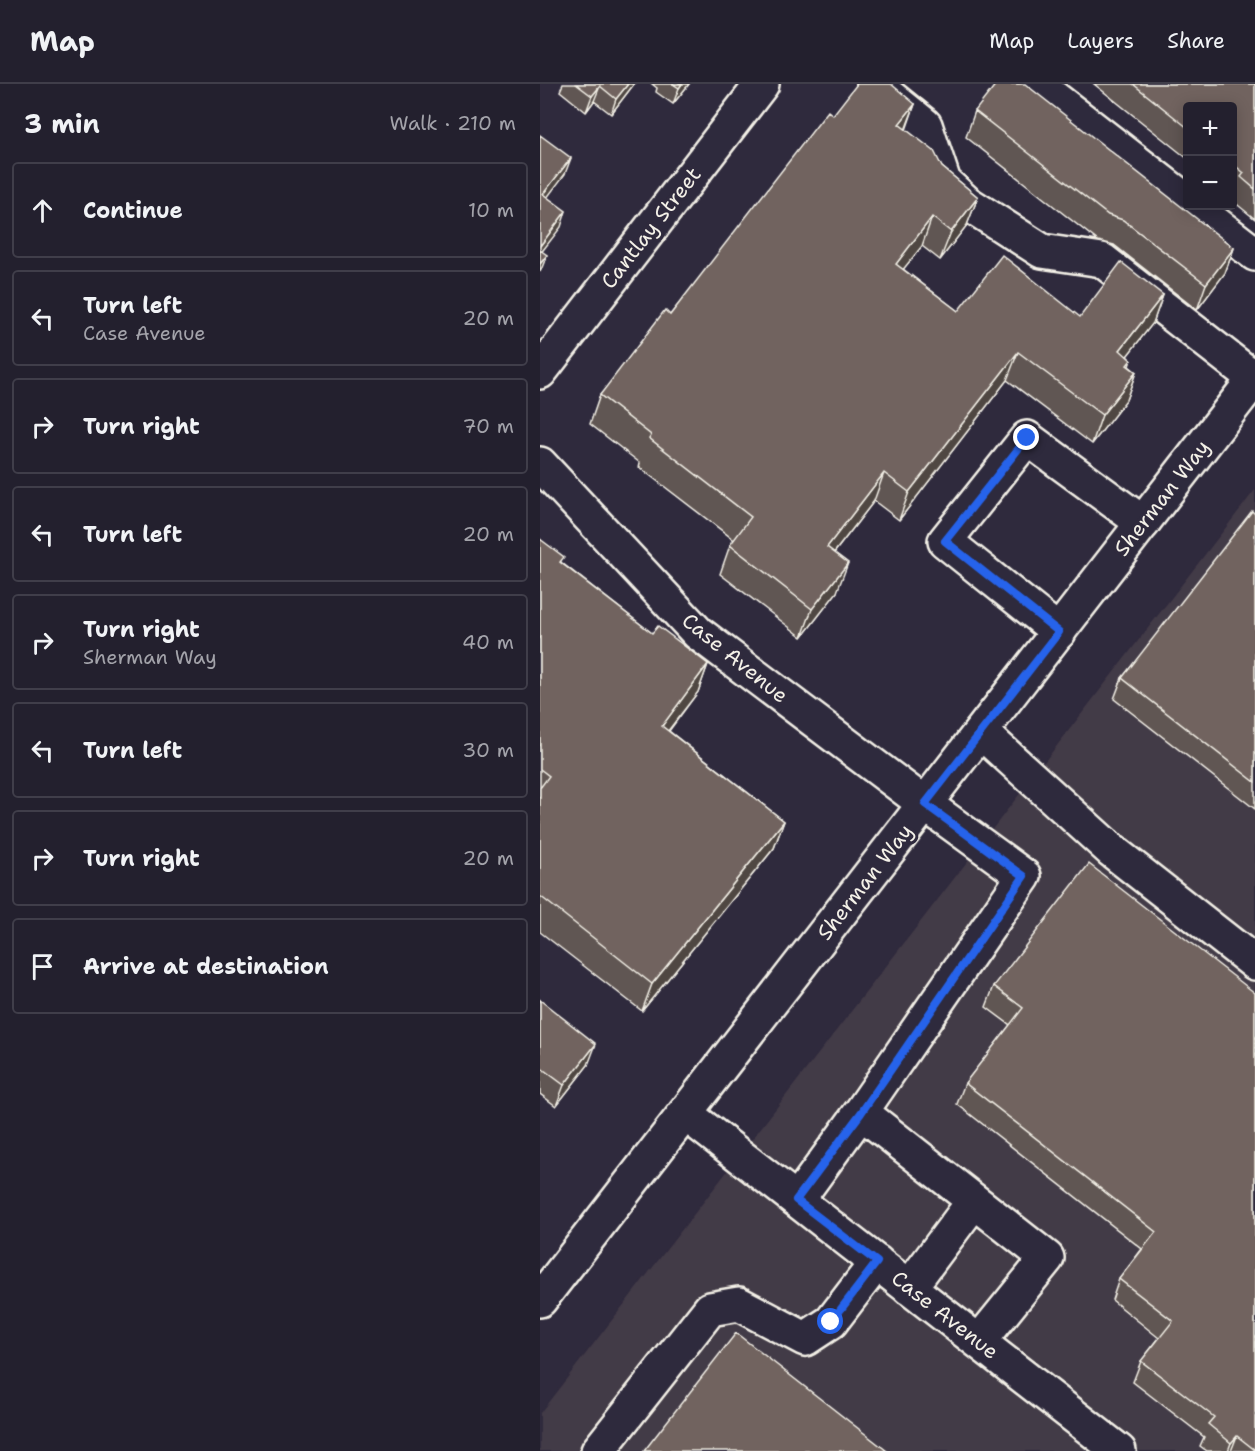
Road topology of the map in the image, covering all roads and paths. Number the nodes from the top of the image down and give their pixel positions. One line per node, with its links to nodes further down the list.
1 (762, 84): 7 (street, Cantlay Street)
2 (874, 84): 8 (street)
3 (1036, 84): 4 (street)
4 (1183, 198)
5 (1197, 210): 6 (street)
6 (1255, 254)
7 (540, 372)
8 (1255, 379): 10 (street, Sherman Way)
9 (540, 464): 13 (street, Case Avenue)
10 (1143, 523): 11 (street, Sherman Way); 11 (street)
11 (1059, 632): 12 (street, Sherman Way)
12 (981, 732): 13 (street, Sherman Way); 14 (street)
13 (925, 804): 15 (street, Case Avenue); 16 (street, Sherman Way)
14 (1255, 963)
15 (861, 1113): 17 (street); 18 (street)
16 (686, 1114): 17 (street, Case Avenue); 21 (street, Sherman Way)
17 (796, 1200): 19 (street, Case Avenue)
18 (974, 1201): 20 (street); 22 (street)
19 (877, 1262): 20 (street, Case Avenue); 23 (street)
20 (909, 1288): 22 (street, Case Avenue)
21 (540, 1300)
22 (979, 1342): 24 (street, Case Avenue)
23 (598, 1451)
24 (1119, 1451)

